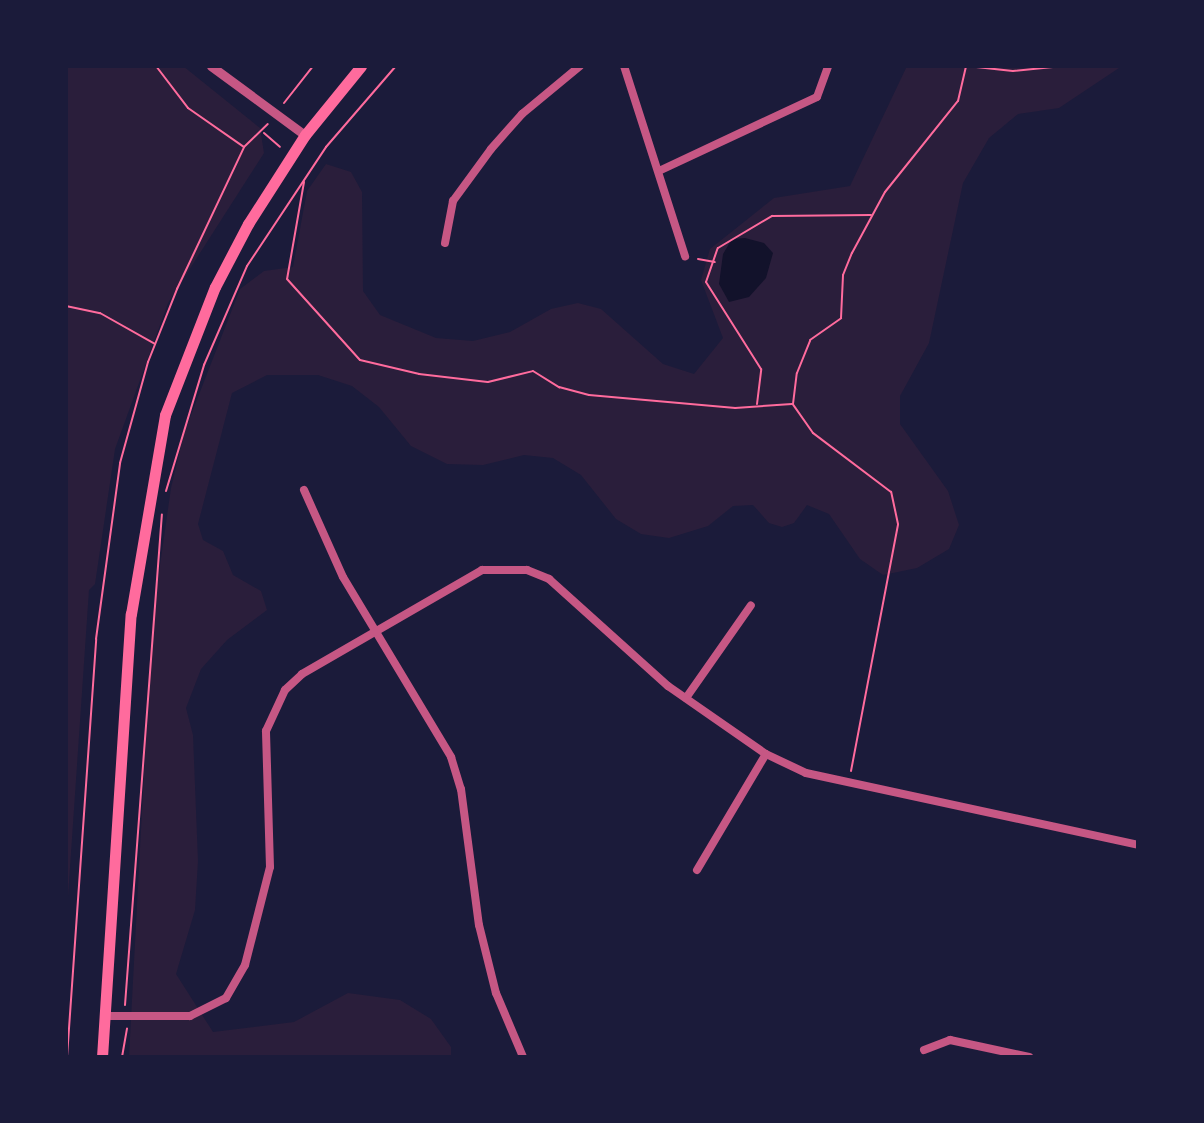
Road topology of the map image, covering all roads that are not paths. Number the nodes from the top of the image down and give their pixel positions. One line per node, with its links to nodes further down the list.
1 (211, 66): 6 (street)
2 (361, 66): 6 (main road)
3 (580, 66): 8 (street)
4 (624, 66): 7 (street)
5 (828, 66): 7 (street)
6 (305, 135): 17 (main road)
7 (661, 170): 9 (street)
8 (445, 243)
9 (685, 256)
10 (304, 490): 12 (street)
11 (751, 605): 13 (street)
12 (376, 630): 13 (street); 17 (street); 20 (street)
13 (686, 698): 14 (street)
14 (766, 754): 15 (street); 16 (street)
15 (1138, 845)
16 (697, 870)
17 (105, 1016): 19 (main road)
18 (924, 1050): 21 (street)
19 (102, 1057)
20 (523, 1057)
21 (1029, 1057)

